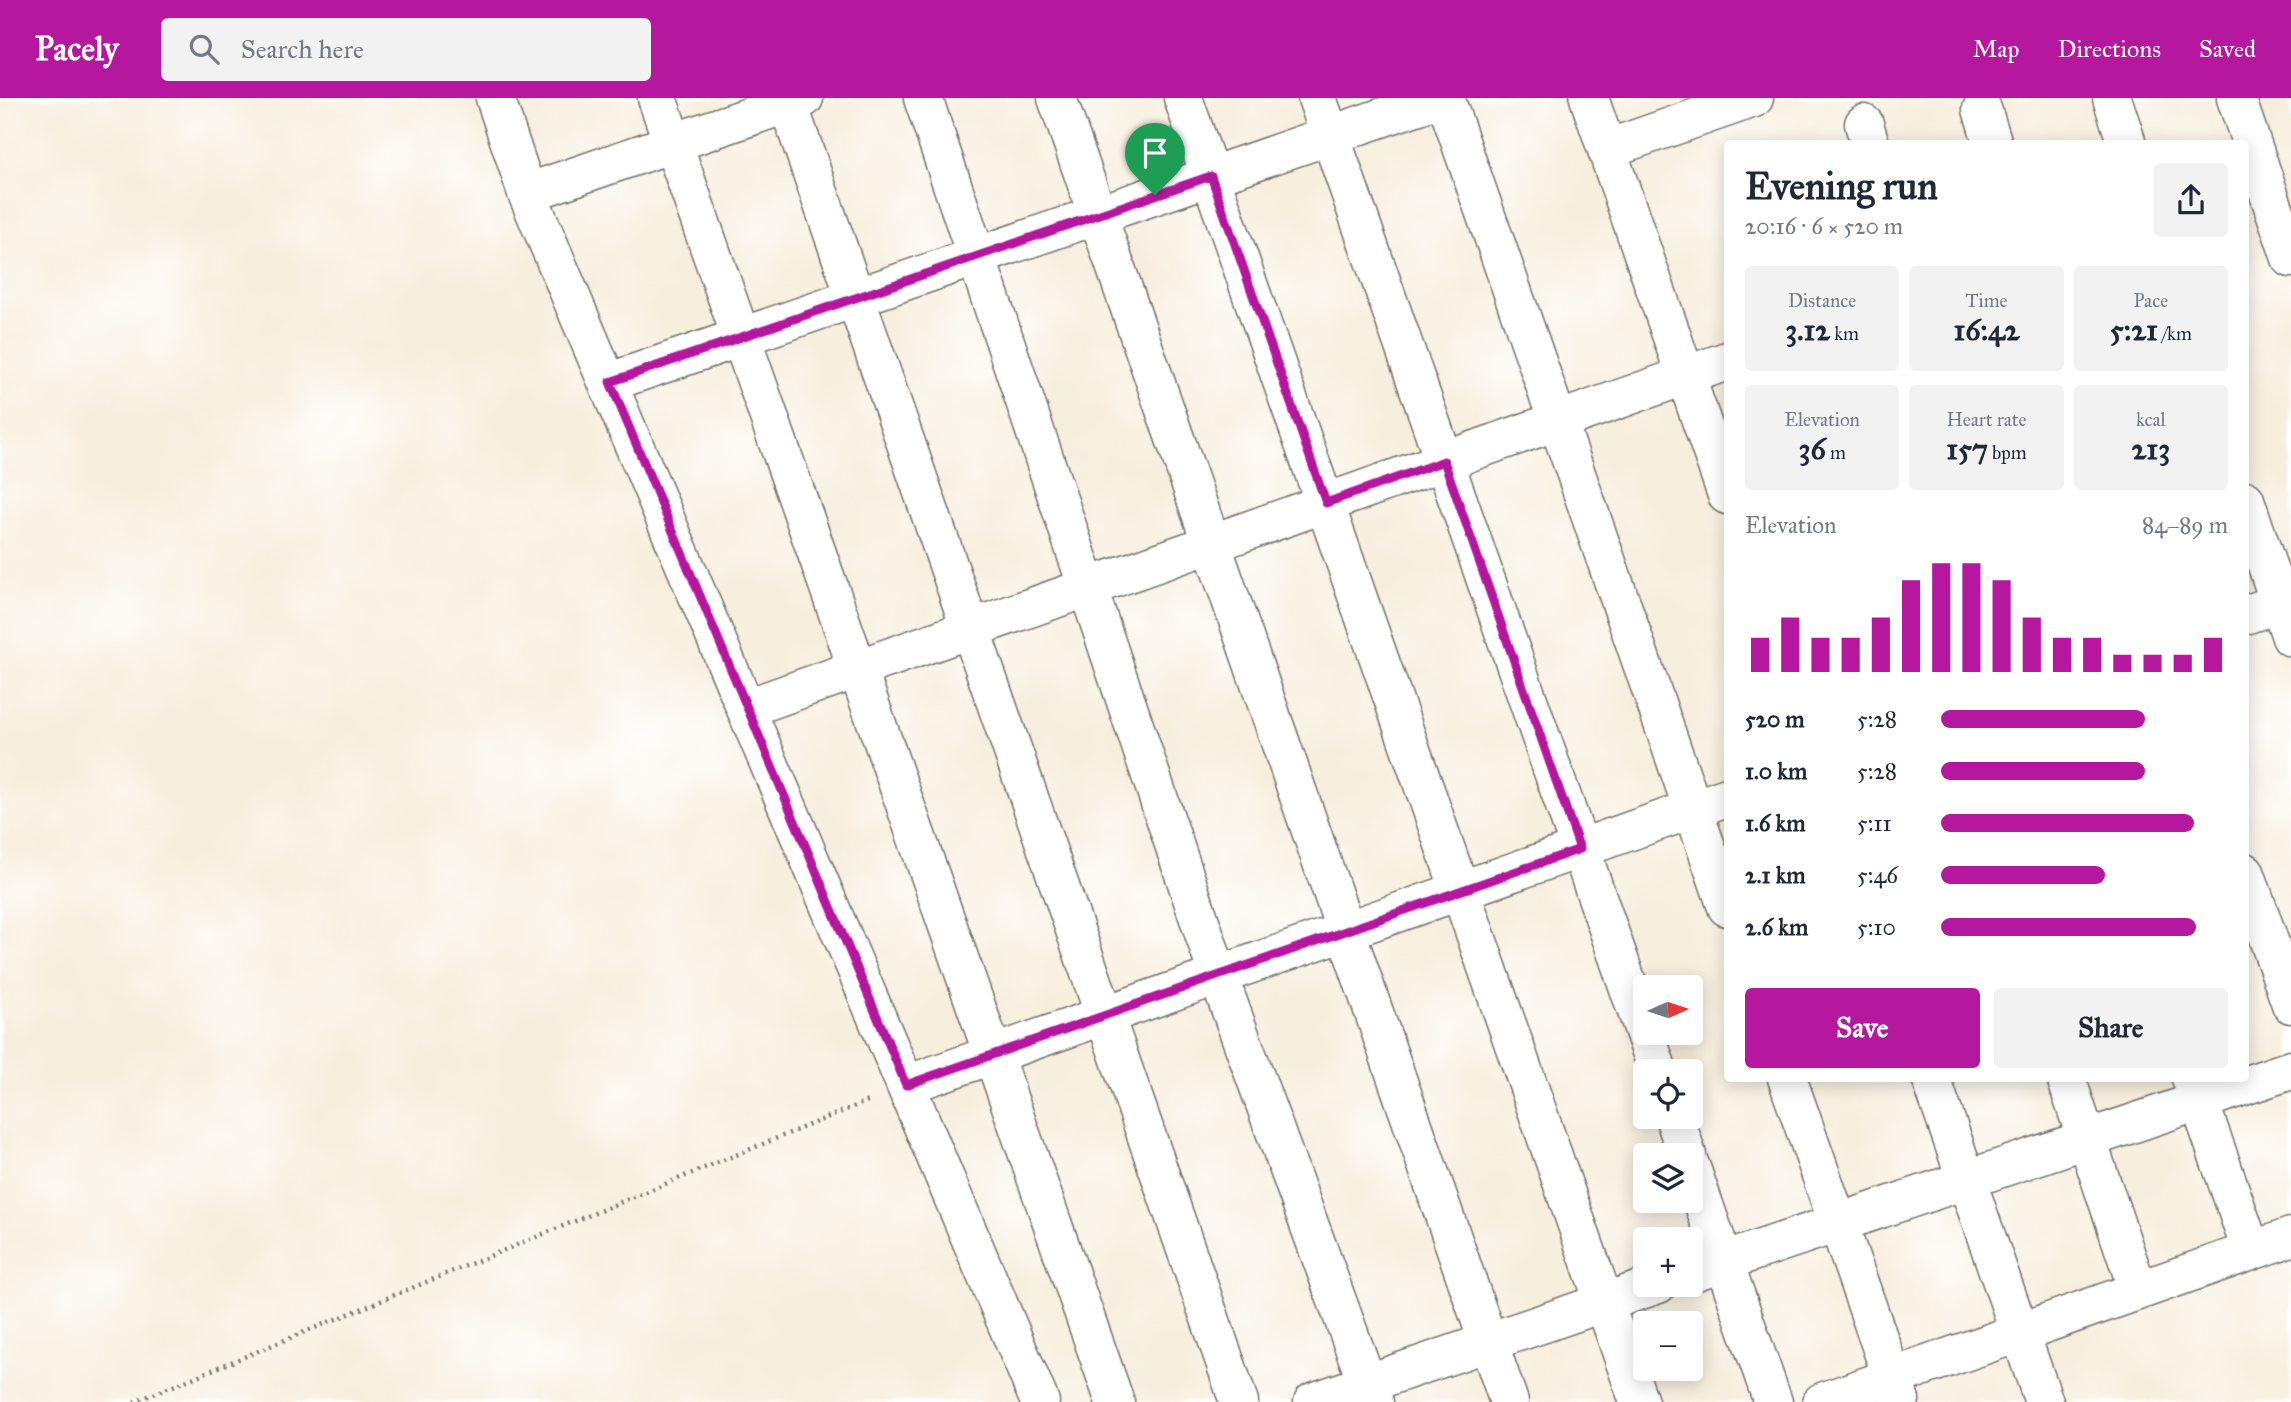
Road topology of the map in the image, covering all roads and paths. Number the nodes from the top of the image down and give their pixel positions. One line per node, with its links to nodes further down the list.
1 (495, 98): 20 (street)
2 (657, 98): 16 (street)
3 (923, 98): 22 (street)
4 (1057, 98): 21 (street)
5 (1183, 98): 19 (street)
6 (1317, 98): 14 (street)
7 (1438, 98): 14 (street)
8 (1445, 98): 29 (street)
9 (1589, 98): 17 (street)
10 (1754, 98): 17 (street)
11 (2112, 98): 15 (street)
12 (2236, 98): 18 (street)
13 (793, 100): 16 (street); 24 (street)
14 (1330, 135): 19 (street); 30 (street)
15 (2126, 140)
16 (672, 144): 20 (street); 25 (street)
17 (1607, 149): 27 (street)
18 (2266, 168): 23 (street)
19 (1211, 176): 21 (street); 32 (street)
20 (527, 194): 28 (street)
21 (1098, 215): 22 (street); 34 (street)
22 (978, 256): 24 (street); 35 (street)
23 (2291, 258)
24 (858, 297): 25 (street); 37 (street)
25 (742, 337): 28 (street); 38 (street)
26 (1724, 362): 27 (street)
27 (1686, 376): 29 (street); 31 (street)
28 (610, 382): 39 (street)
29 (1557, 421): 30 (street); 40 (street)
30 (1444, 461): 32 (street); 41 (street)
31 (1724, 486)
32 (1326, 503): 34 (street); 44 (street)
33 (2249, 514): 36 (street)
34 (1212, 543): 35 (street); 45 (street)
35 (1089, 587): 37 (street); 46 (street)
36 (2277, 614)
37 (972, 628): 38 (street); 48 (street)
38 (858, 669): 39 (street); 49 (street)
39 (747, 708): 57 (street)
40 (1710, 803): 41 (street); 43 (street)
41 (1580, 849): 44 (street); 50 (street)
42 (2249, 883): 47 (street)
43 (1724, 889)
44 (1461, 891): 45 (street); 68 (street)
45 (1346, 931): 46 (street); 70 (street)
46 (1218, 975): 48 (street); 72 (street)
47 (2291, 1004)
48 (1106, 1015): 49 (street); 76 (street)
49 (993, 1055): 57 (street); 75 (street)
50 (1654, 1059)
51 (2291, 1070): 52 (street)
52 (2249, 1079)
53 (1788, 1082): 62 (street)
54 (1932, 1082): 60 (street)
55 (2067, 1082): 59 (street)
56 (2233, 1082): 58 (street)
57 (906, 1085): 73 (path); 74 (street)
58 (2195, 1090): 59 (street); 64 (street)
59 (2087, 1139): 60 (street); 66 (street)
60 (1966, 1180): 62 (street); 69 (street)
61 (1698, 1213): 65 (street)
62 (1838, 1224): 65 (street); 71 (street)
63 (2291, 1237): 64 (street)
64 (2250, 1250): 66 (street)
65 (1707, 1268): 80 (street)
66 (2138, 1290): 69 (street)
67 (1633, 1293): 68 (street)
68 (1605, 1303): 70 (street); 79 (street)
69 (2020, 1332): 71 (street); 82 (street)
70 (1489, 1342): 72 (street); 78 (street)
71 (1896, 1390): 81 (street)
72 (1371, 1393): 77 (street)
73 (134, 1402)
74 (1040, 1402)
75 (1115, 1402)
76 (1239, 1402)
77 (1313, 1402)
78 (1509, 1402)
79 (1639, 1402)
80 (1773, 1402)
81 (1822, 1402)
82 (2044, 1402)

